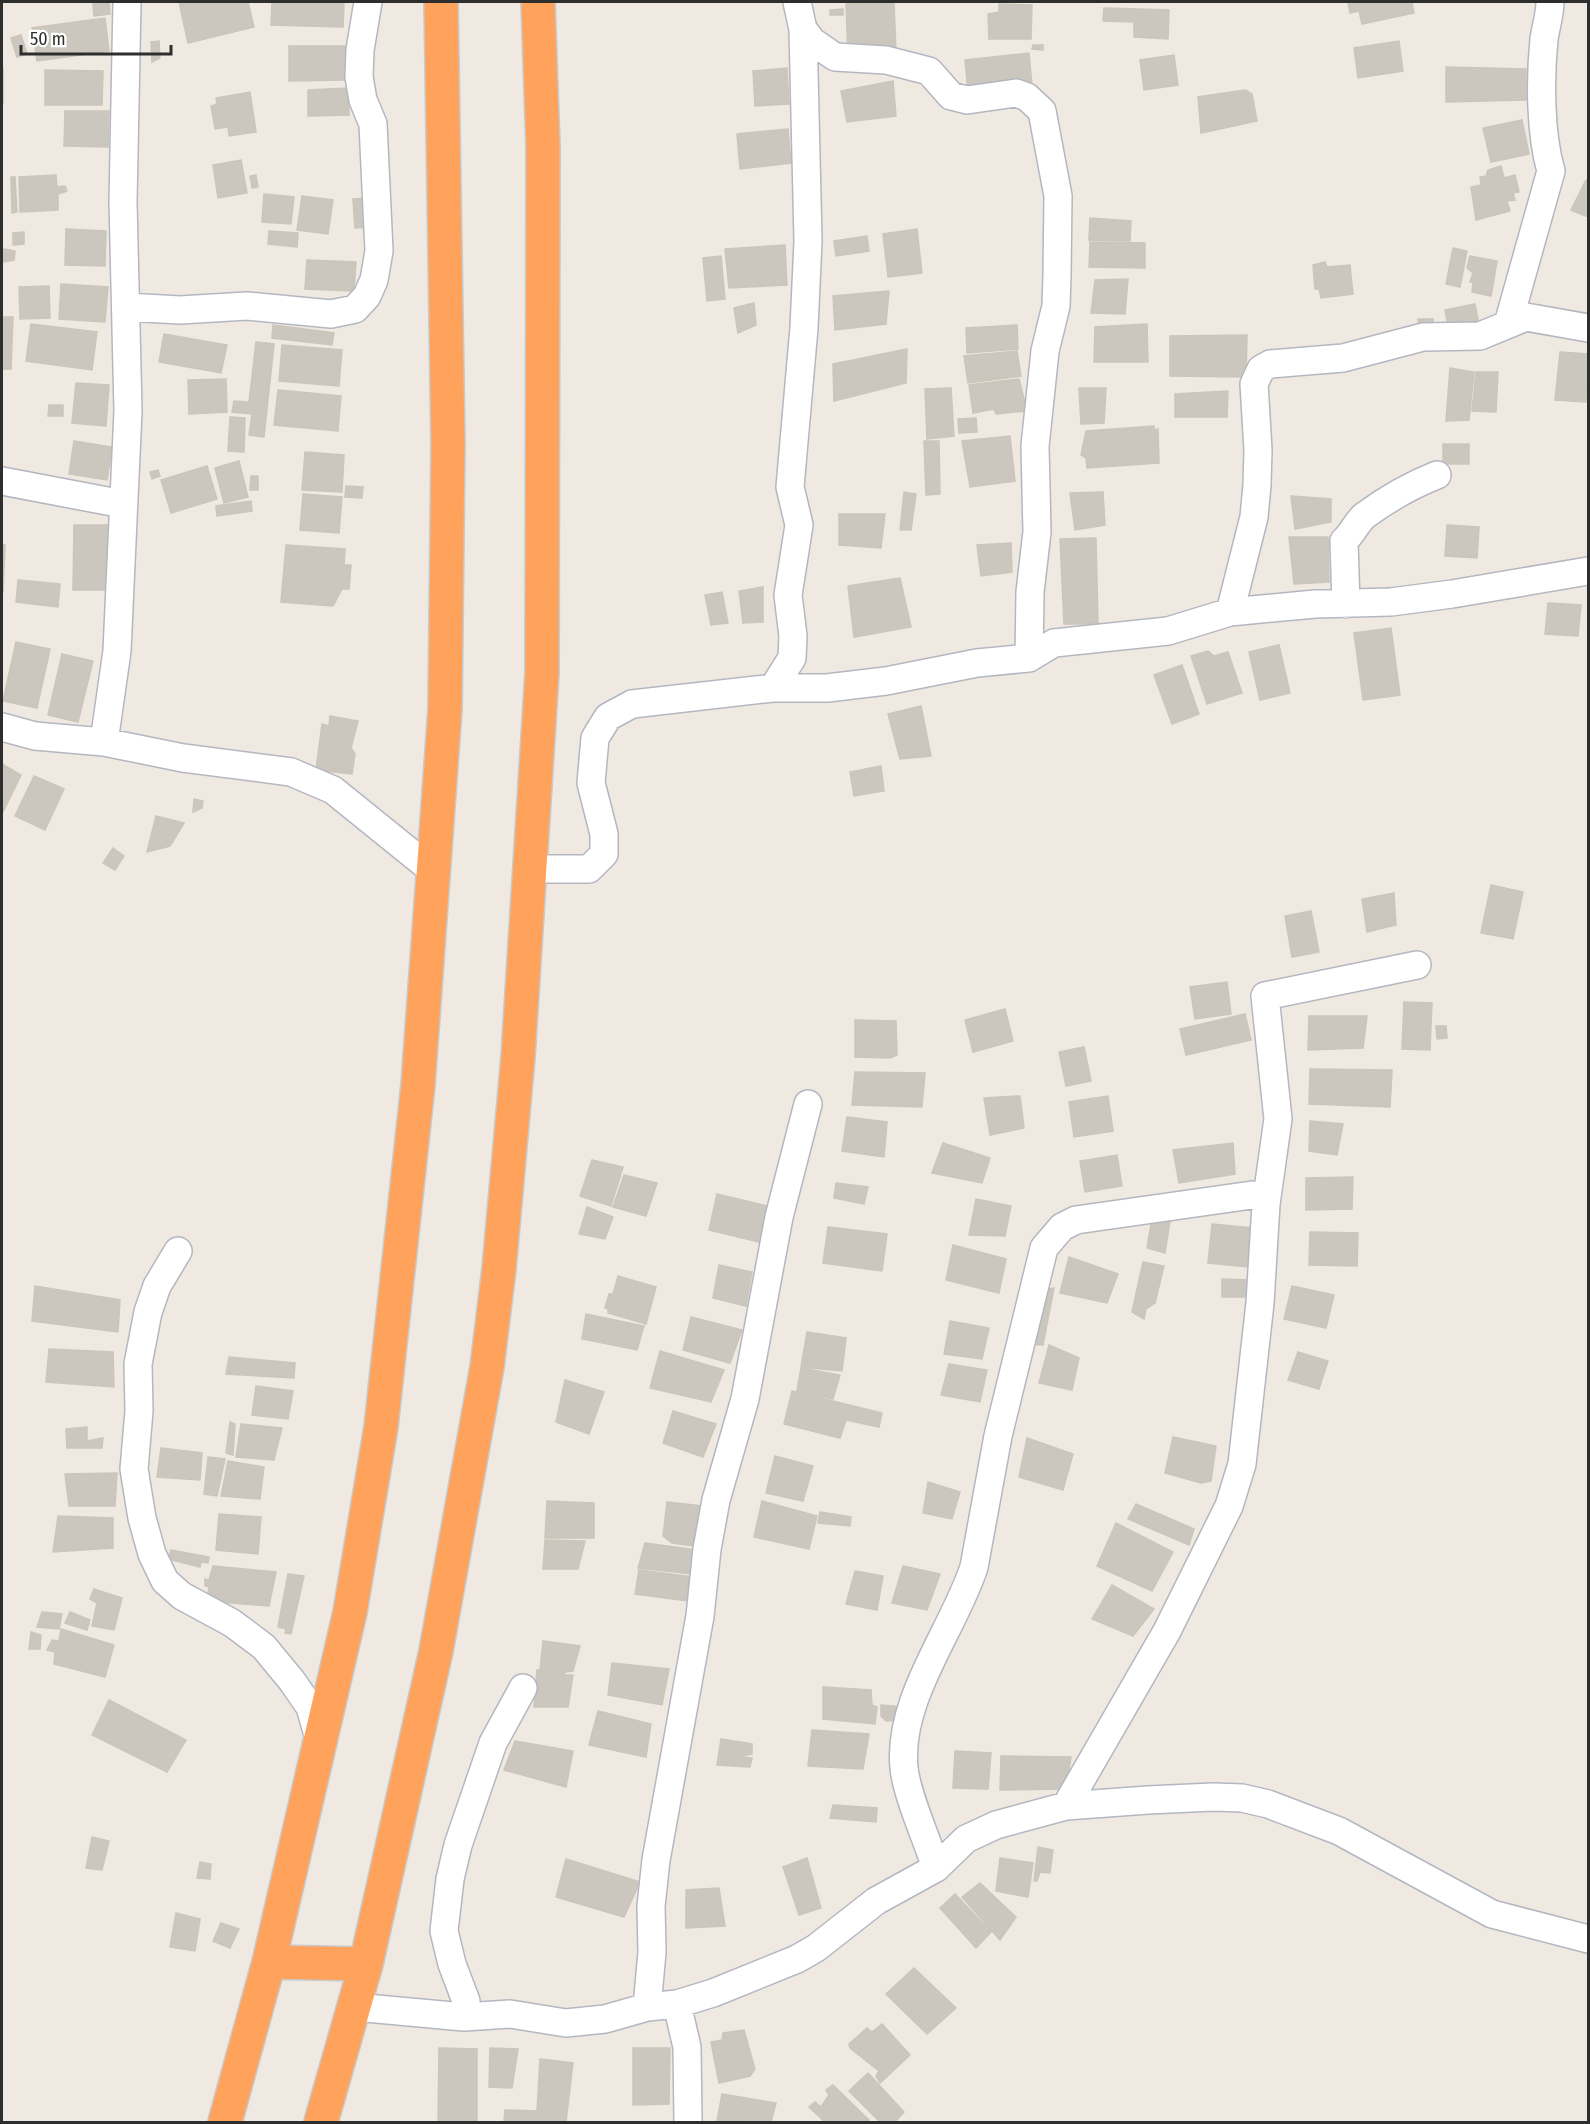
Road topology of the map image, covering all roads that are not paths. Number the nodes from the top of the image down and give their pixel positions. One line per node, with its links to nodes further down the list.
1 (127, 2): 8 (street)
2 (368, 2): 8 (street)
3 (441, 2): 22 (highway)
4 (538, 2): 21 (highway)
5 (797, 2): 7 (street)
6 (1550, 2): 9 (street)
7 (803, 29): 17 (street); 18 (street)
8 (126, 307): 13 (street)
9 (1508, 324): 10 (street); 16 (street)
10 (1588, 328)
11 (1437, 475): 15 (street)
12 (2, 481): 13 (street)
13 (123, 504): 20 (street)
14 (1588, 570): 15 (street)
15 (1346, 604): 16 (street)
16 (1230, 612): 17 (street)
17 (1029, 658): 18 (street)
18 (773, 688): 21 (street)
19 (2, 727): 20 (street)
20 (104, 742): 22 (street)
21 (531, 869): 35 (highway)
22 (432, 870): 29 (highway)
23 (1417, 965): 25 (street)
24 (808, 1104): 38 (street)
25 (1266, 1204): 31 (street); 32 (street)
26 (178, 1251): 27 (street)
27 (292, 1681): 29 (street); 30 (street)
28 (524, 1688): 39 (street)
29 (332, 1689): 30 (highway)
30 (320, 1742): 34 (highway)
31 (1066, 1806): 32 (street); 33 (street)
32 (936, 1868): 36 (street)
33 (1588, 1939)
34 (269, 1962): 35 (highway); 40 (highway)
35 (366, 1964): 37 (highway)
36 (677, 2004): 38 (street); 42 (street)
37 (355, 2007): 39 (street); 41 (highway)
38 (647, 2007): 39 (street)
39 (464, 2017)
40 (225, 2122)
41 (321, 2122)
42 (688, 2122)

